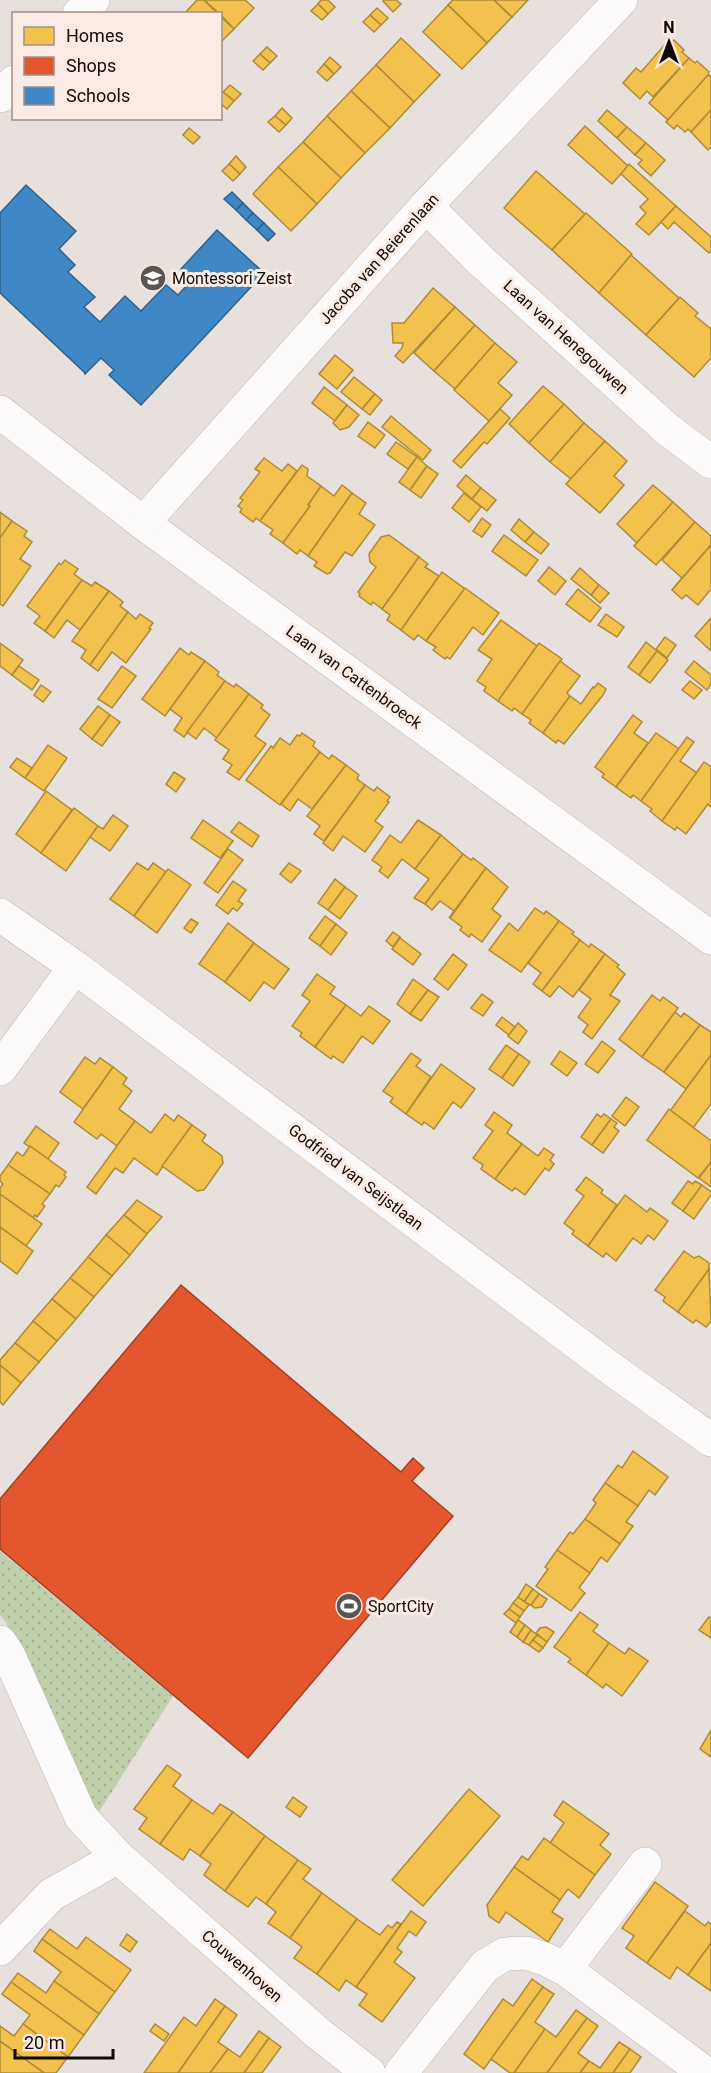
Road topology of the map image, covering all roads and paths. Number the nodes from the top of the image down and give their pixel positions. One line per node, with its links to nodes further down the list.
1 (93, 0): 3 (street)
2 (621, 0): 6 (street, Jacoba van Beierenlaan)
3 (82, 12)
4 (12, 84): 5 (street)
5 (0, 96)
6 (426, 206): 8 (street, Laan van Henegouwen); 9 (street, Jacoba van Beierenlaan)
7 (0, 412): 9 (street, Laan van Cattenbroeck)
8 (711, 462)
9 (143, 523): 11 (street, Laan van Cattenbroeck)
10 (0, 915): 12 (street, Godfried van Seijstlaan)
11 (711, 938)
12 (75, 968): 13 (street); 14 (street, Godfried van Seijstlaan)
13 (0, 1069)
14 (711, 1440)
15 (0, 1642): 16 (street, Couwenhoven)
16 (118, 1857): 18 (street); 20 (street, Couwenhoven)
17 (645, 1864): 19 (street)
18 (0, 1949)
19 (566, 1969): 21 (street); 22 (street)
20 (369, 2073)
21 (401, 2073)
22 (705, 2073)

